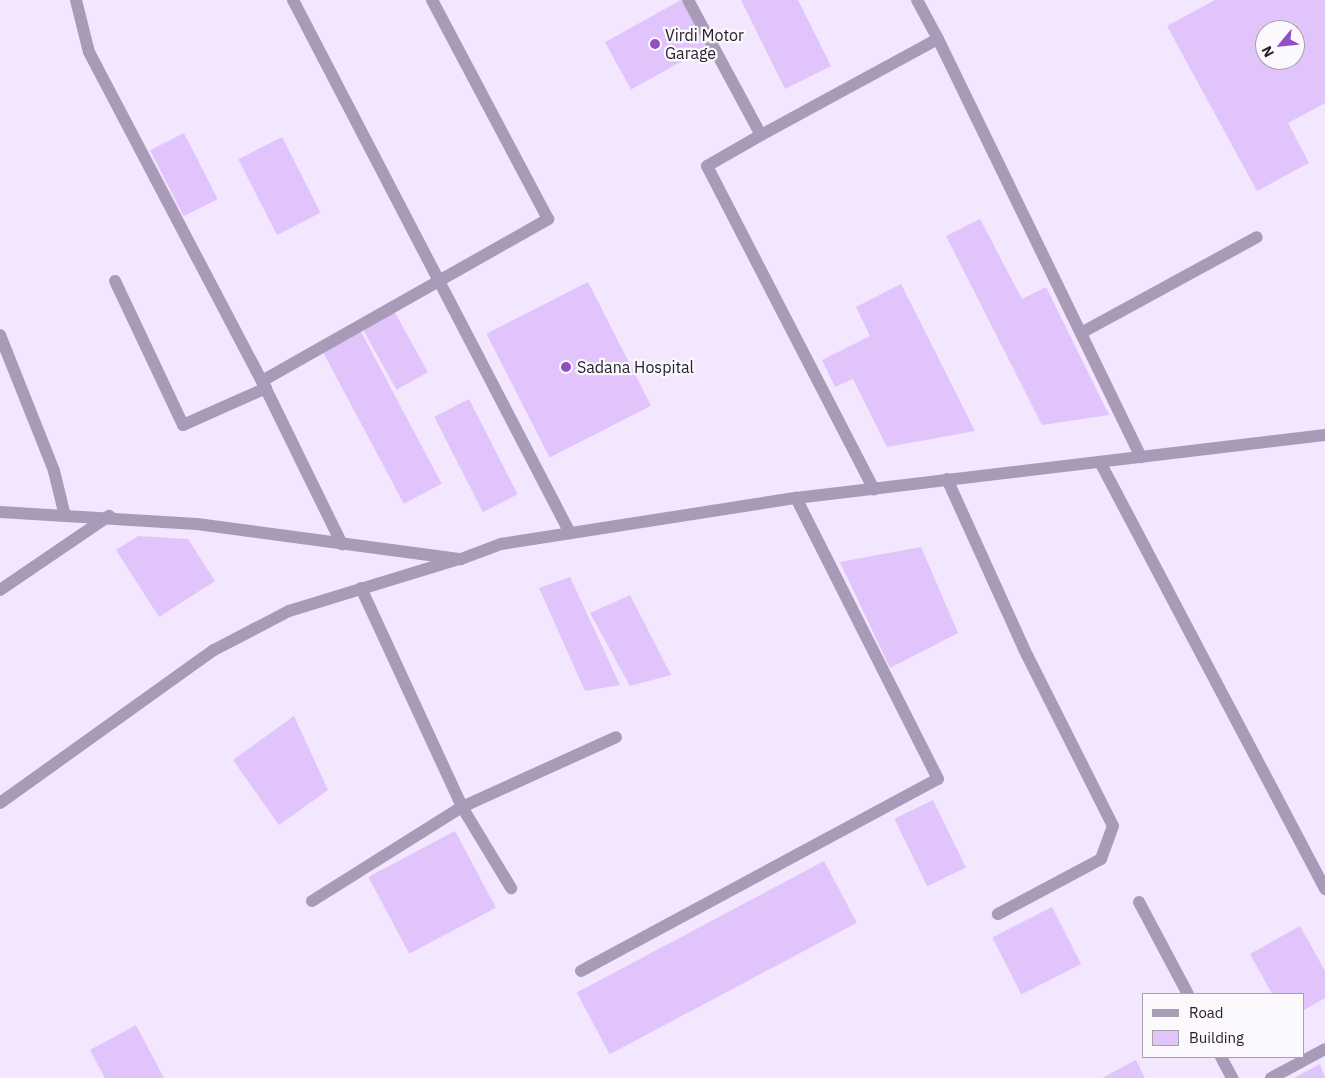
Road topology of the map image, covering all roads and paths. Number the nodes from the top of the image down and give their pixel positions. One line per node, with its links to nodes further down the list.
1 (76, 0): 13 (street)
2 (293, 0): 9 (street)
3 (432, 0): 9 (street)
4 (688, 0): 7 (street)
5 (917, 0): 6 (street)
6 (938, 39): 7 (street); 11 (street)
7 (761, 135): 18 (street)
8 (1257, 236): 11 (street)
9 (437, 278): 13 (street); 23 (street)
10 (115, 280): 13 (street)
11 (1081, 333): 15 (street)
12 (0, 335): 21 (street)
13 (264, 384): 24 (street)
14 (1325, 435): 15 (street)
15 (1141, 457): 16 (street)
16 (1100, 462): 17 (street); 32 (street)
17 (947, 480): 18 (street); 35 (street)
18 (874, 488): 19 (street)
19 (796, 498): 23 (street); 36 (street)
20 (0, 512): 21 (street)
21 (65, 516): 22 (street)
22 (109, 516): 24 (street); 27 (street)
23 (570, 533): 25 (street)
24 (342, 544): 25 (street)
25 (461, 559): 26 (street)
26 (361, 588): 29 (street); 30 (street)
27 (0, 590)
28 (616, 737): 30 (street)
29 (0, 803)
30 (462, 807): 31 (street); 33 (street)
31 (511, 888)
32 (1325, 889)
33 (312, 901)
34 (1139, 902): 37 (street)
35 (998, 914)
36 (580, 971)
37 (1187, 993)
38 (1325, 1049): 41 (street)
39 (1222, 1058): 40 (street)
40 (1232, 1078)
41 (1271, 1078)

